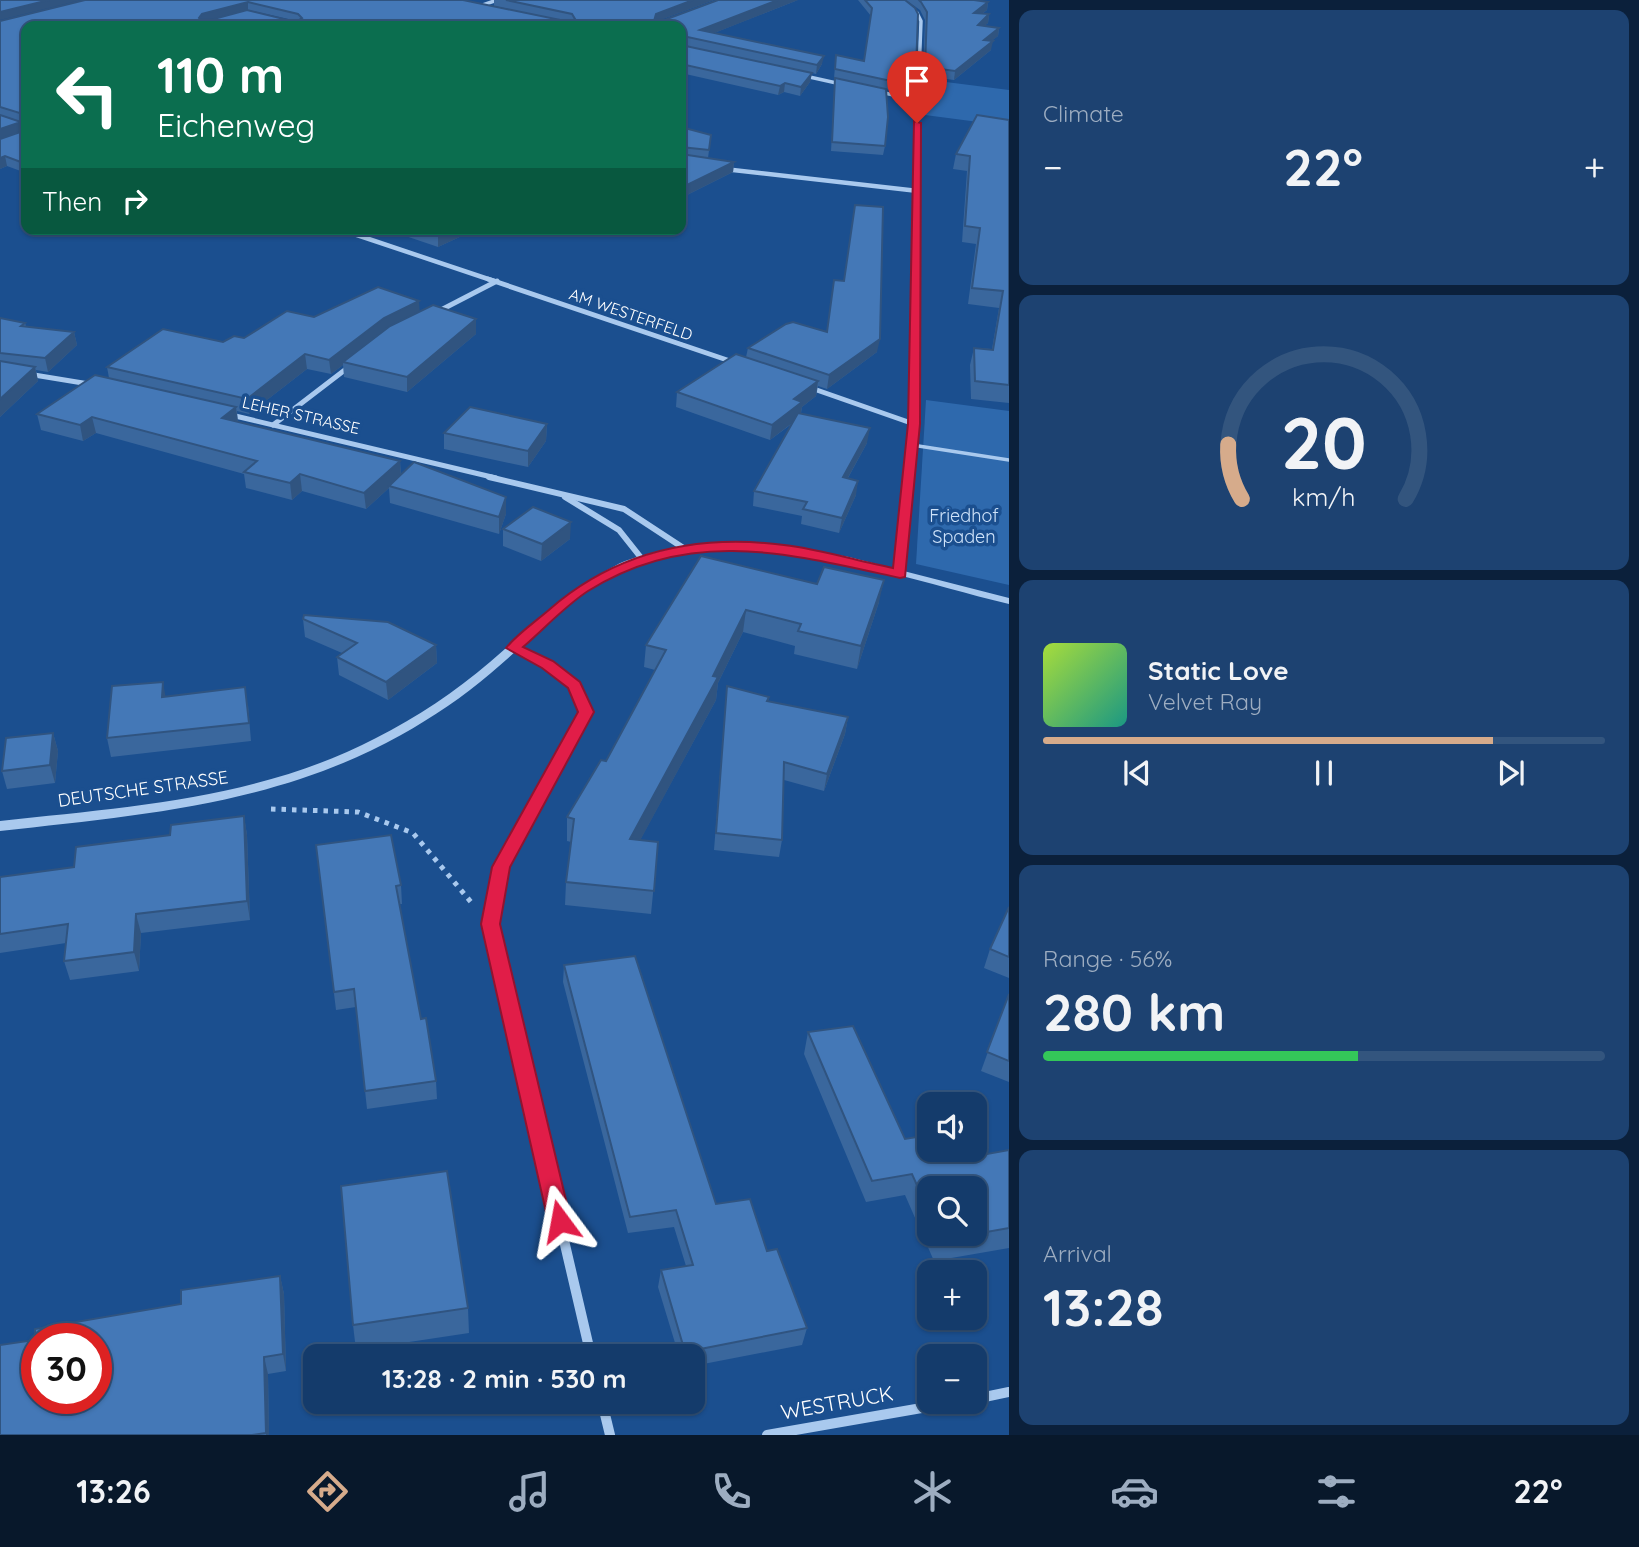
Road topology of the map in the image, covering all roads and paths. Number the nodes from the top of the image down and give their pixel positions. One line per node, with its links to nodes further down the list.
1 (496, 0): 4 (street)
2 (900, 0): 9 (street)
3 (467, 4): 4 (street)
4 (477, 6): 5 (street)
5 (491, 9)
6 (799, 75): 7 (street)
7 (851, 86)
8 (877, 92): 9 (street)
9 (916, 100): 13 (street)
10 (0, 119): 11 (street)
11 (21, 126)
12 (716, 168): 13 (street)
13 (918, 191): 23 (street)
14 (357, 235): 15 (street, AM WESTERFELD)
15 (497, 281): 16 (street); 18 (street, AM WESTERFELD)
16 (424, 318)
17 (357, 361): 24 (street)
18 (745, 366)
19 (20, 373): 20 (street)
20 (103, 386)
21 (810, 388): 23 (street)
22 (224, 413): 24 (street, LEHER STRASSE)
23 (914, 424): 25 (street)
24 (273, 425): 27 (street, LEHER STRASSE)
25 (912, 445): 26 (lane); 30 (street)
26 (1009, 460)
27 (552, 490): 28 (street, LEHER STRASSE); 29 (street, LEHER STRASSE)
28 (685, 549): 29 (street); 30 (street)
29 (642, 559): 32 (street, DEUTSCHE STRASSE)
30 (900, 574): 31 (street)
31 (1009, 601)
32 (513, 648): 34 (street, DEUTSCHE STRASSE); 35 (street)
33 (266, 808): 35 (path)
34 (0, 826)
35 (490, 924): 36 (street)
36 (588, 1344)
37 (1009, 1392): 38 (street)
38 (987, 1396)
39 (917, 1409): 42 (street, WESTRUCK)
40 (605, 1414): 41 (street)
41 (610, 1435)
42 (767, 1435)

